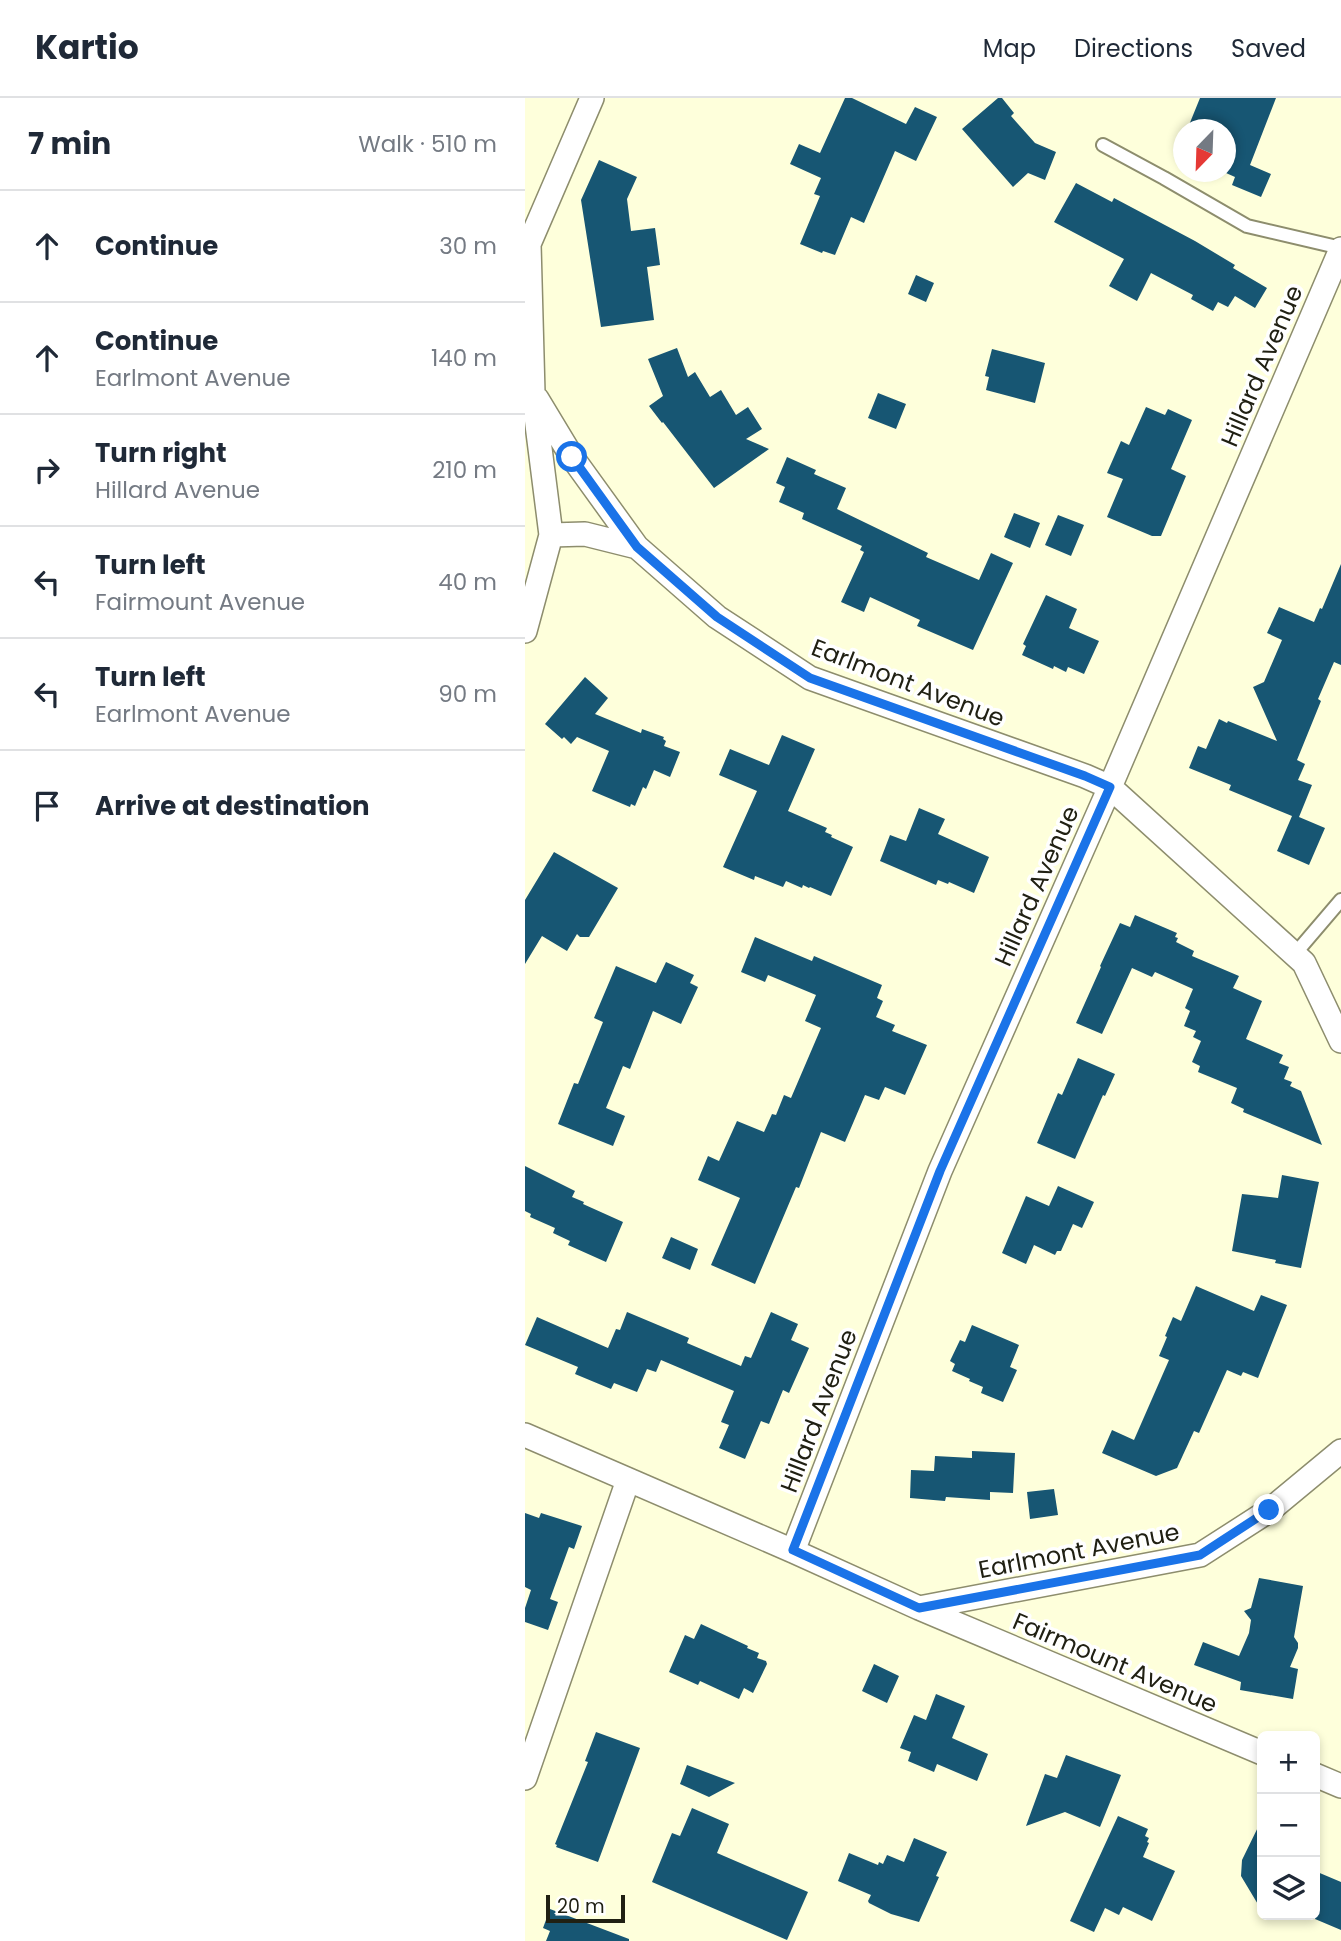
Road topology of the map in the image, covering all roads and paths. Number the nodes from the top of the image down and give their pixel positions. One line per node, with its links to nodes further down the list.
1 (592, 98): 3 (street)
2 (1103, 145): 4 (lane)
3 (527, 241): 5 (street)
4 (1341, 248): 9 (street, Hillard Avenue)
5 (533, 393): 6 (street); 7 (street)
6 (551, 535): 7 (street, Earlmont Avenue); 8 (street)
7 (637, 547): 9 (street, Earlmont Avenue)
8 (525, 631)
9 (1110, 787): 12 (street, Earlmont Avenue); 17 (street, Hillard Avenue)
10 (1341, 900): 11 (lane)
11 (1336, 913): 12 (lane)
12 (1294, 955): 13 (street, Earlmont Avenue)
13 (1341, 1041)
14 (525, 1435): 16 (street, Fairmount Avenue)
15 (1341, 1451): 18 (street, Earlmont Avenue)
16 (628, 1480): 17 (street, Fairmount Avenue); 21 (street)
17 (793, 1550): 18 (street, Fairmount Avenue)
18 (919, 1608): 19 (street, Fairmount Avenue)
19 (1257, 1751)
20 (1320, 1777): 22 (street)
21 (525, 1778)
22 (1341, 1786)

